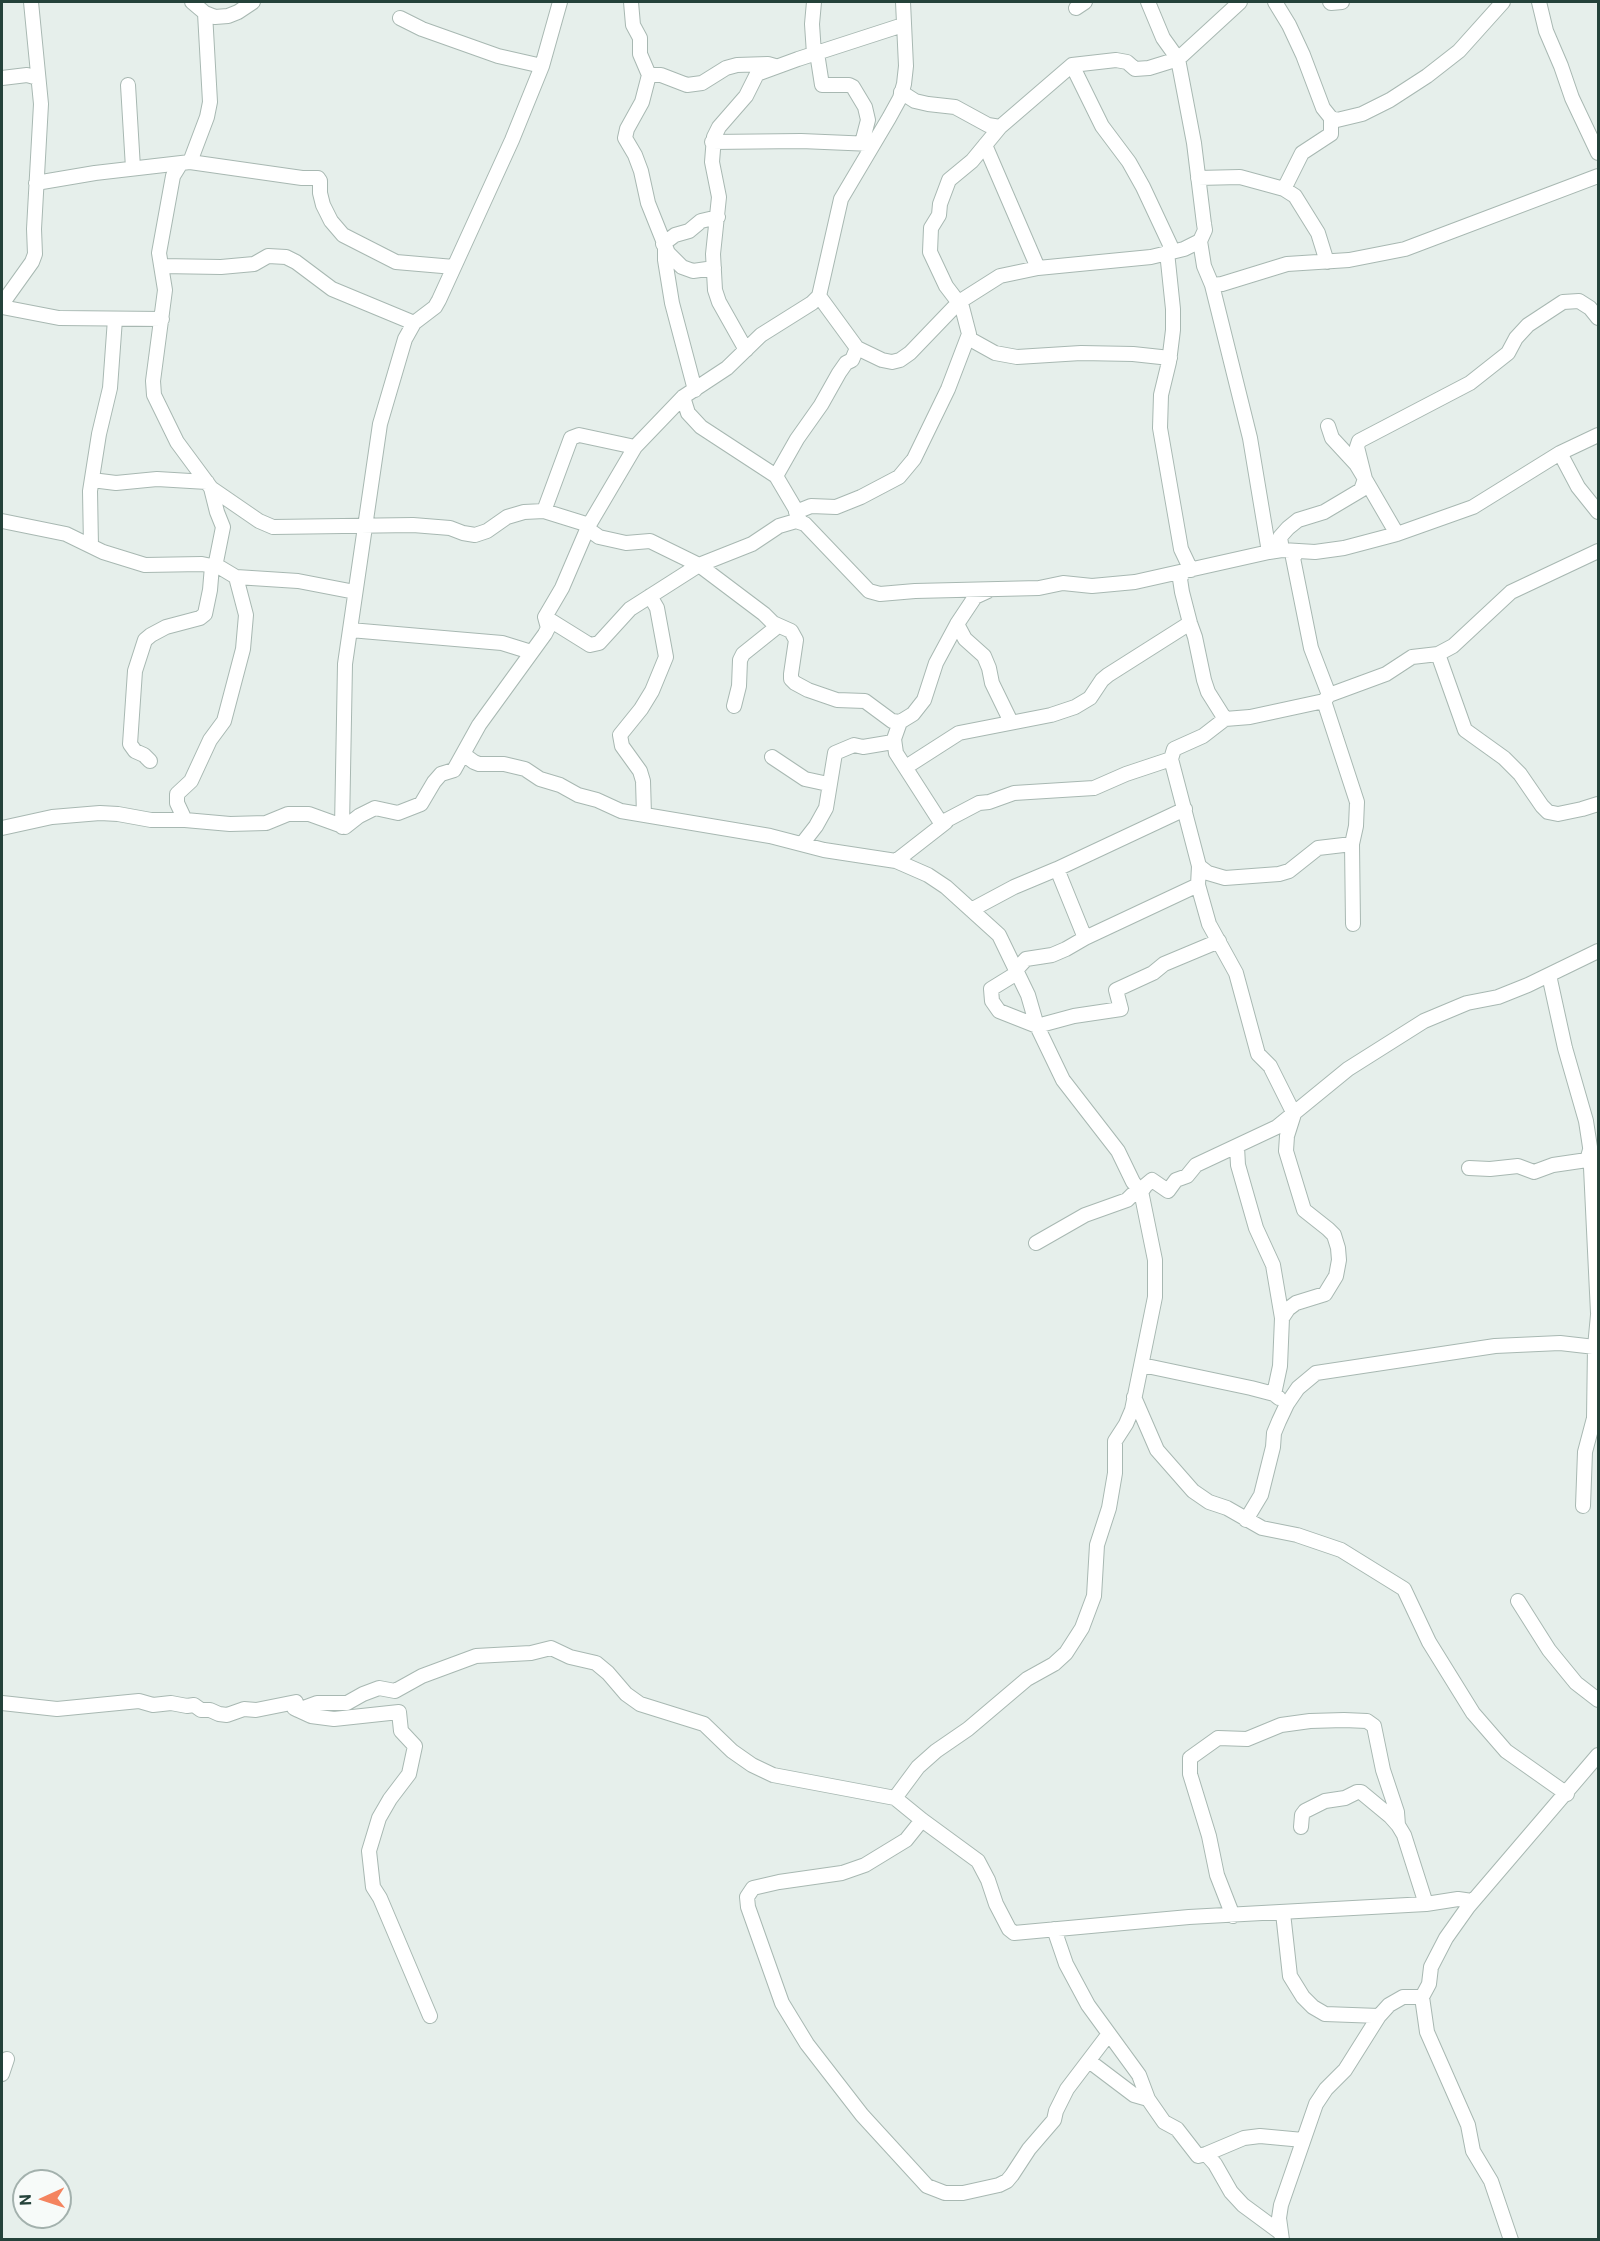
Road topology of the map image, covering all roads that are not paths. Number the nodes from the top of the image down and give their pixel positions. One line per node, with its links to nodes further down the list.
1 (31, 2): 25 (street)
2 (192, 2): 15 (street)
3 (253, 2): 15 (street)
4 (560, 2): 21 (street)
5 (631, 2): 23 (street)
6 (814, 2): 18 (street)
7 (903, 2): 17 (street)
8 (1148, 2): 19 (street)
9 (1240, 2): 19 (street)
10 (1275, 2): 28 (street)
11 (1330, 2): 12 (street)
12 (1342, 2)
13 (1503, 2): 28 (street)
14 (1539, 2): 33 (street)
15 (205, 13): 34 (street)
16 (400, 18): 21 (street)
17 (903, 25): 18 (street); 27 (street)
18 (816, 53): 22 (street); 31 (street)
19 (1178, 59): 20 (street); 37 (street)
20 (1072, 65): 29 (street); 43 (street)
21 (542, 66): 46 (street)
22 (778, 67): 23 (street); 30 (street)
23 (649, 75): 42 (street)
24 (2, 78): 25 (street)
25 (38, 78): 38 (street)
26 (128, 85): 35 (street)
27 (901, 92): 29 (street); 31 (street)
28 (1331, 118): 39 (street)
29 (1000, 127): 32 (street)
30 (712, 142): 31 (street); 40 (street)
31 (867, 143): 50 (street)
32 (985, 145): 47 (street); 51 (street)
33 (1599, 153)
34 (185, 162): 35 (street); 45 (street); 46 (street)
35 (134, 168): 38 (street)
36 (1599, 176): 44 (street)
37 (1198, 178): 39 (street); 41 (street)
38 (36, 183): 52 (street)
39 (1284, 189): 44 (street)
40 (718, 217): 42 (street); 48 (street)
41 (1200, 241): 43 (street); 49 (street)
42 (664, 246): 48 (street); 61 (street)
43 (1170, 252): 47 (street); 60 (street)
44 (1327, 262): 49 (street)
45 (161, 266): 55 (street); 56 (street)
46 (454, 267): 56 (street)
47 (1038, 267): 51 (street)
48 (714, 268): 59 (street)
49 (1212, 285): 78 (street)
50 (819, 296): 58 (street); 59 (street)
51 (958, 302): 57 (street); 58 (street)
52 (2, 305): 54 (street)
53 (1599, 318): 67 (street)
54 (115, 319): 55 (street); 68 (street)
55 (162, 319): 69 (street)
56 (414, 323): 74 (street)
57 (968, 339): 60 (street); 72 (street)
58 (857, 348): 66 (street)
59 (746, 350): 61 (street)
60 (1170, 358): 83 (street)
61 (689, 394): 64 (street); 66 (street)
62 (1328, 426): 67 (street)
63 (1599, 435): 65 (street)
64 (635, 447): 70 (street); 75 (street)
65 (1560, 453): 71 (street); 76 (street)
66 (776, 476): 72 (street)
67 (1365, 479): 76 (street); 78 (street)
68 (92, 480): 69 (street); 77 (street)
69 (209, 485): 74 (street); 82 (street)
70 (544, 511): 74 (street); 75 (street)
71 (1599, 512)
72 (796, 517): 81 (street); 85 (street)
73 (2, 521): 77 (street)
74 (365, 527): 86 (street)
75 (589, 527): 81 (street); 88 (street)
76 (1397, 534): 80 (street)
77 (91, 546): 82 (street)
78 (1275, 551): 80 (street); 83 (street)
79 (1599, 551): 94 (street)
80 (1297, 552): 95 (street)
81 (699, 565): 87 (street); 91 (street)
82 (213, 566): 84 (street); 104 (street)
83 (1187, 571): 85 (street); 89 (street)
84 (236, 577): 86 (street); 110 (street)
85 (995, 588): 90 (street)
86 (355, 592): 92 (street)
87 (650, 596): 88 (street); 109 (street)
88 (546, 617): 93 (street)
89 (1190, 623): 97 (street); 99 (street)
90 (957, 624): 98 (street); 99 (street)
91 (778, 626): 96 (street); 98 (street)
92 (350, 630): 93 (street); 112 (street)
93 (531, 652): 101 (street)
94 (1438, 654): 95 (street); 107 (street)
95 (1327, 698): 97 (street); 115 (street)
96 (734, 706)
97 (1225, 719): 103 (street)
98 (900, 722): 100 (street)
99 (1011, 722): 105 (street)
100 (893, 742): 105 (street); 106 (street)
101 (463, 754): 109 (street); 112 (street)
102 (772, 757): 106 (street)
103 (1171, 759): 108 (street); 111 (street)
104 (150, 761)
105 (906, 767): 111 (street)
106 (828, 784): 114 (street)
107 (1599, 804)
108 (1185, 809): 117 (street); 118 (street)
109 (644, 814): 114 (street)
110 (185, 820): 112 (street); 113 (street)
111 (946, 822): 116 (street)
112 (342, 827)
113 (2, 828)
114 (802, 844): 116 (street)
115 (1352, 844): 117 (street); 121 (street)
116 (896, 861): 120 (street)
117 (1199, 866): 119 (street)
118 (1057, 869): 120 (street); 122 (street)
119 (1198, 885): 122 (street); 123 (street)
120 (971, 910): 125 (street)
121 (1353, 924)
122 (1085, 938): 125 (street)
123 (1219, 941): 127 (street); 128 (street)
124 (1599, 951): 126 (street)
125 (1016, 971): 127 (street); 127 (street)
126 (1549, 975): 128 (street); 130 (street)
127 (1037, 1026): 132 (street)
128 (1294, 1114): 129 (street); 135 (street)
129 (1237, 1147): 132 (street); 135 (street)
130 (1594, 1147): 131 (street); 134 (street)
131 (1469, 1168)
132 (1140, 1191): 133 (street); 137 (street)
133 (1036, 1243)
134 (1599, 1314): 136 (street)
135 (1282, 1318): 138 (street)
136 (1595, 1347): 140 (street); 141 (street)
137 (1142, 1365): 138 (street); 139 (street)
138 (1274, 1394): 140 (street)
139 (1134, 1397): 142 (street); 149 (street)
140 (1287, 1404): 142 (street)
141 (1583, 1506)
142 (1246, 1520): 148 (street)
143 (1518, 1601): 144 (street)
144 (1599, 1700)
145 (2, 1703): 146 (street)
146 (298, 1710): 149 (street); 159 (street)
147 (1599, 1755): 148 (street)
148 (1567, 1794): 153 (street)
149 (895, 1798): 150 (street)
150 (922, 1820): 157 (street); 163 (street)
151 (1398, 1826): 152 (street); 154 (street); 156 (street)
152 (1301, 1827)
153 (1472, 1901): 154 (street); 158 (street)
154 (1426, 1904): 155 (street)
155 (1283, 1913): 156 (street); 160 (street)
156 (1233, 1916): 157 (street)
157 (1054, 1929): 161 (street)
158 (1422, 1996): 160 (street); 169 (street)
159 (430, 2016)
160 (1379, 2016): 166 (street)
161 (1108, 2035): 163 (street); 165 (street)
162 (7, 2059): 164 (street)
163 (1089, 2061): 165 (street)
164 (2, 2074)
165 (1148, 2099): 167 (street)
166 (1303, 2140): 167 (street); 168 (street)
167 (1206, 2154): 168 (street)
168 (1282, 2236)
169 (1511, 2240)

